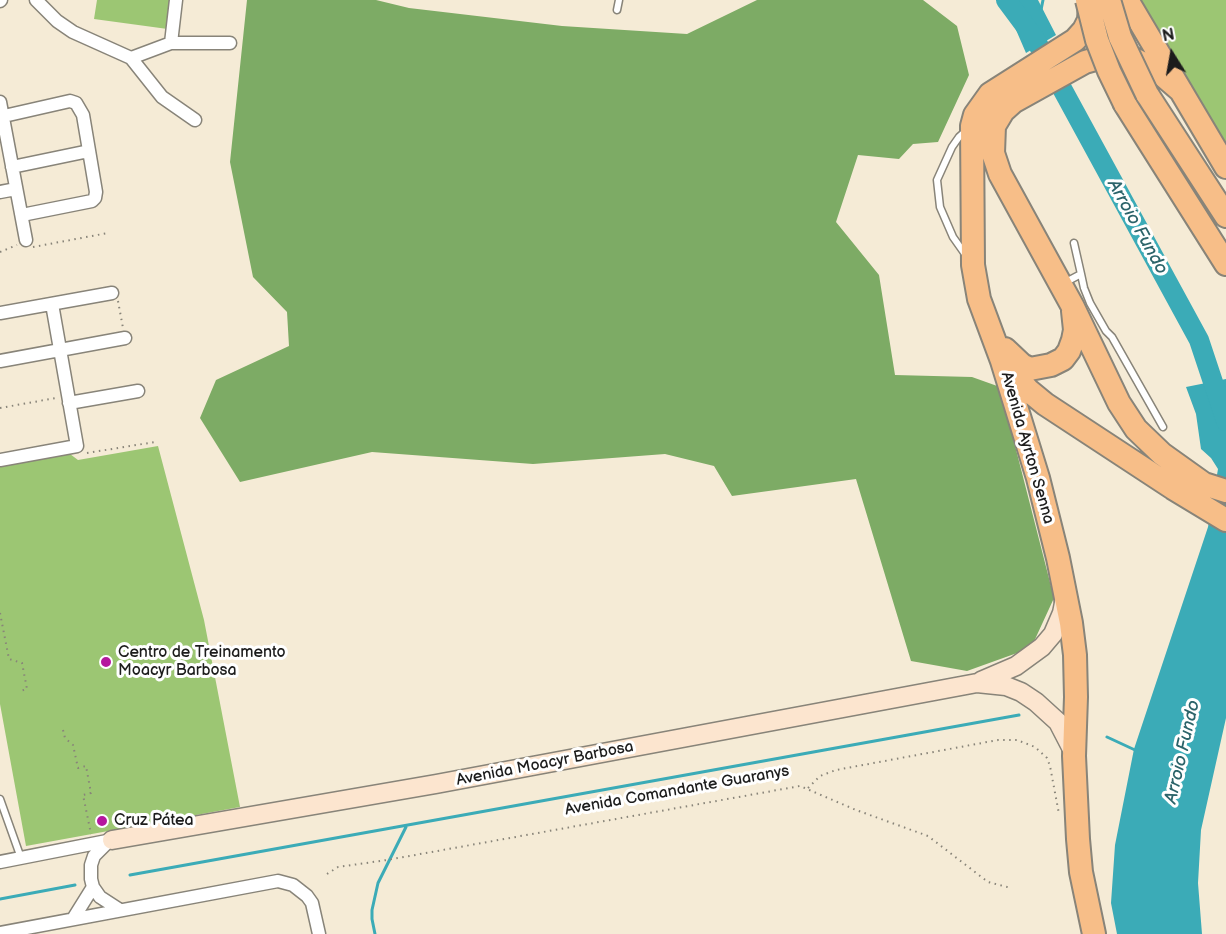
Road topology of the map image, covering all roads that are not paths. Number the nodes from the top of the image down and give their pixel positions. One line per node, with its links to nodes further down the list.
1 (36, 0): 10 (street)
2 (176, 0): 8 (street)
3 (619, 0): 7 (lane)
4 (1109, 0): 22 (highway, bridge)
5 (1127, 0): 11 (highway)
6 (1089, 7): 15 (highway, Avenida Ayrton Senna); 23 (highway, bridge)
7 (616, 9)
8 (171, 43): 9 (street); 10 (street)
9 (230, 43)
10 (131, 58): 13 (street)
11 (1181, 91): 15 (highway); 18 (highway)
12 (0, 102): 14 (street)
13 (195, 120)
14 (3, 125): 16 (street); 17 (street)
15 (983, 126): 27 (highway, Avenida Ayrton Senna); 27 (lane); 30 (highway)
16 (88, 150): 17 (street); 21 (street)
17 (12, 166): 19 (street)
18 (1226, 167)
19 (16, 189): 20 (street); 21 (street)
20 (0, 192)
21 (22, 214): 24 (street)
22 (1226, 216)
23 (1200, 225): 26 (highway); 29 (highway)
24 (26, 240)
25 (1074, 243): 28 (lane)
26 (1226, 264)
27 (973, 265): 35 (highway, Avenida Ayrton Senna)
28 (1081, 274): 30 (lane); 42 (lane)
29 (1226, 275)
30 (1061, 285): 33 (highway)
31 (112, 292): 32 (street)
32 (52, 304): 34 (street); 37 (street)
33 (1073, 307): 35 (highway); 44 (highway)
34 (0, 314)
35 (991, 331): 39 (highway, Avenida Ayrton Senna)
36 (125, 338): 37 (street)
37 (60, 350): 38 (street); 41 (street)
38 (0, 361)
39 (1002, 361): 45 (highway); 46 (highway, Avenida Ayrton Senna)
40 (138, 390): 41 (street)
41 (69, 399): 43 (street)
42 (1163, 427)
43 (0, 460)
44 (1226, 491)
45 (1226, 520)
46 (1066, 596): 47 (street, Avenida Moacyr Barbosa); 48 (highway, Avenida Ayrton Senna)
47 (977, 683): 48 (street, Avenida Moacyr Barbosa); 50 (street, Avenida Moacyr Barbosa)
48 (1074, 756): 58 (highway, Avenida Ayrton Senna)
49 (0, 799): 51 (lane)
50 (112, 840): 51 (street, Avenida Moacyr Barbosa); 53 (street)
51 (21, 858): 52 (street, Avenida Moacyr Barbosa)
52 (0, 862)
53 (93, 886): 54 (street); 55 (street)
54 (120, 910): 55 (street); 57 (street)
55 (73, 919): 56 (street)
56 (0, 933)
57 (319, 934)
58 (1094, 934)

